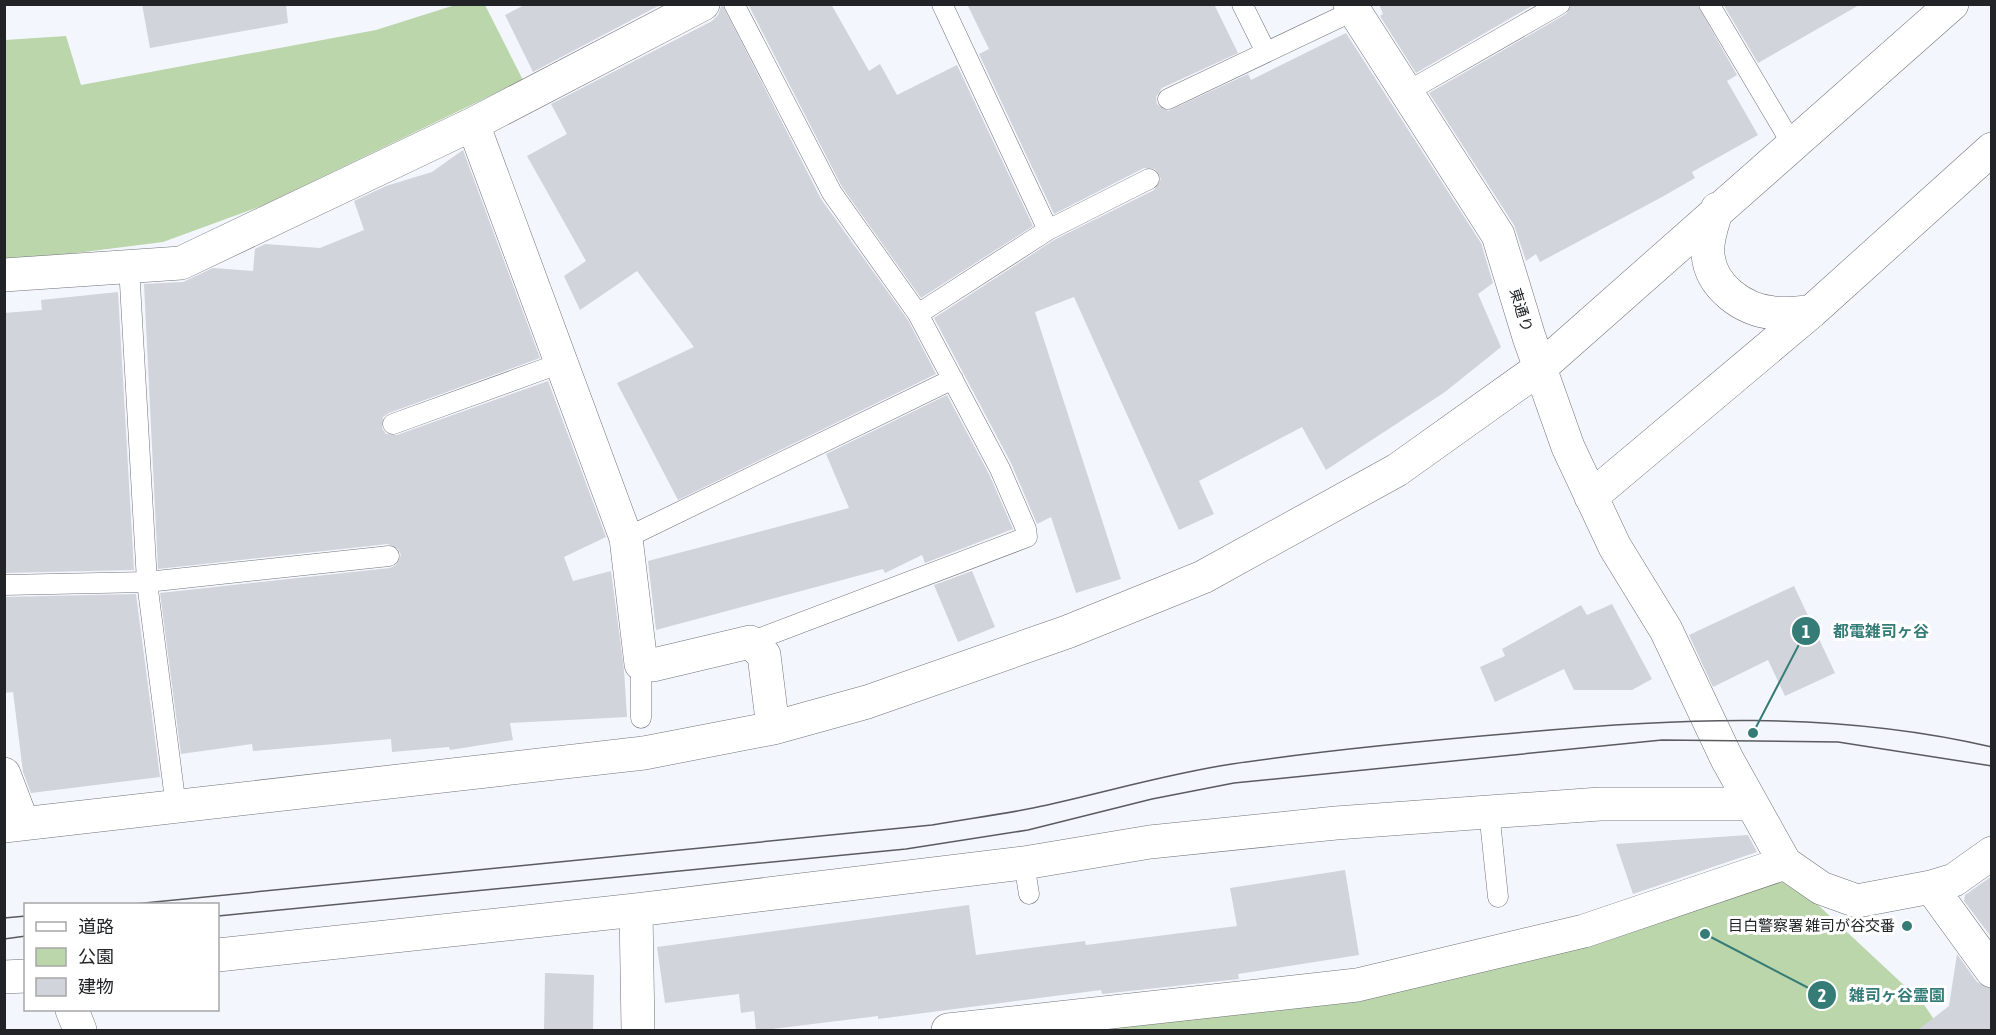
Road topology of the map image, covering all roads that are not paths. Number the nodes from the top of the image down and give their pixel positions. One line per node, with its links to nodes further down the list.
1 (704, 4): 12 (street)
2 (734, 4): 21 (lane)
3 (942, 4): 17 (lane)
4 (1242, 4): 9 (lane)
5 (1560, 4): 10 (lane)
6 (1709, 4): 13 (lane)
7 (1952, 4): 13 (street)
8 (1352, 8): 9 (lane); 10 (street, 東通り)
9 (1266, 52): 11 (lane)
10 (1405, 93): 23 (street, 東通り)
11 (1168, 99)
12 (473, 124): 18 (street); 22 (street)
13 (1792, 144): 16 (street)
14 (1992, 149): 20 (street)
15 (1149, 179): 17 (lane)
16 (1717, 209): 20 (street); 23 (street)
17 (1048, 230): 21 (lane)
18 (129, 266): 19 (street); 29 (lane)
19 (4, 275)
20 (1811, 312): 26 (street)
21 (918, 315): 24 (lane)
22 (561, 363): 25 (lane); 27 (street)
23 (1540, 368): 26 (street, 東通り); 34 (street)
24 (953, 379): 27 (lane); 31 (lane)
25 (393, 424)
26 (1591, 497): 36 (street, 東通り)
27 (626, 538): 32 (street)
28 (388, 556): 29 (lane)
29 (147, 582): 30 (lane); 37 (lane)
30 (4, 585)
31 (750, 642): 32 (street); 34 (street)
32 (641, 664): 33 (lane)
33 (641, 718)
34 (773, 728): 37 (street)
35 (4, 774): 39 (street)
36 (1751, 804): 38 (street); 41 (street, 東通り)
37 (176, 807): 39 (street)
38 (1489, 811): 43 (lane); 44 (street)
39 (14, 825)
40 (1992, 853): 42 (street)
41 (1785, 863): 42 (street); 52 (street)
42 (1931, 887): 46 (street)
43 (1498, 897)
44 (636, 910): 45 (street); 51 (street)
45 (219, 955)
46 (1992, 971)
47 (24, 975): 48 (street)
48 (4, 977)
49 (72, 1011): 50 (street)
50 (80, 1030)
51 (638, 1030)
52 (948, 1030)

